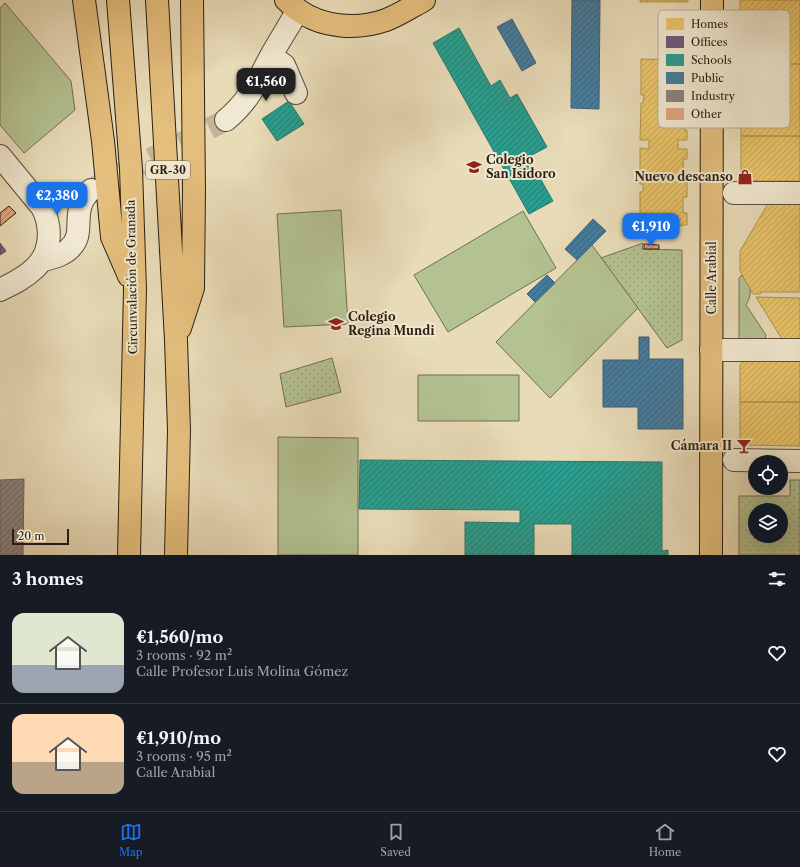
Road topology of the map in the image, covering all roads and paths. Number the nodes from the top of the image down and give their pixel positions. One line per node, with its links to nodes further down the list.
1 (84, 0): 19 (main road)
2 (118, 0): 19 (main road, Circunvalación de Granada / GR-30)
3 (157, 0): 20 (main road, GR-30)
4 (192, 0): 20 (main road)
5 (424, 0): 6 (main road)
6 (292, 5): 7 (street)
7 (271, 56): 8 (street); 9 (street)
8 (296, 93)
9 (226, 120)
10 (712, 128): 21 (main road, Calle Arabial)
11 (0, 156): 16 (street)
12 (91, 190): 15 (street)
13 (734, 193): 14 (street)
14 (800, 193)
15 (78, 216): 16 (street); 17 (street)
16 (49, 237): 17 (street)
17 (41, 261): 18 (street)
18 (0, 290)
19 (135, 290): 25 (main road, Circunvalación de Granada / GR-30)
20 (176, 340): 26 (main road, GR-30)
21 (712, 350): 22 (street); 27 (main road, Calle Arabial)
22 (800, 350)
23 (734, 460): 24 (street)
24 (800, 461)
25 (129, 555)
26 (176, 555)
27 (711, 555)

